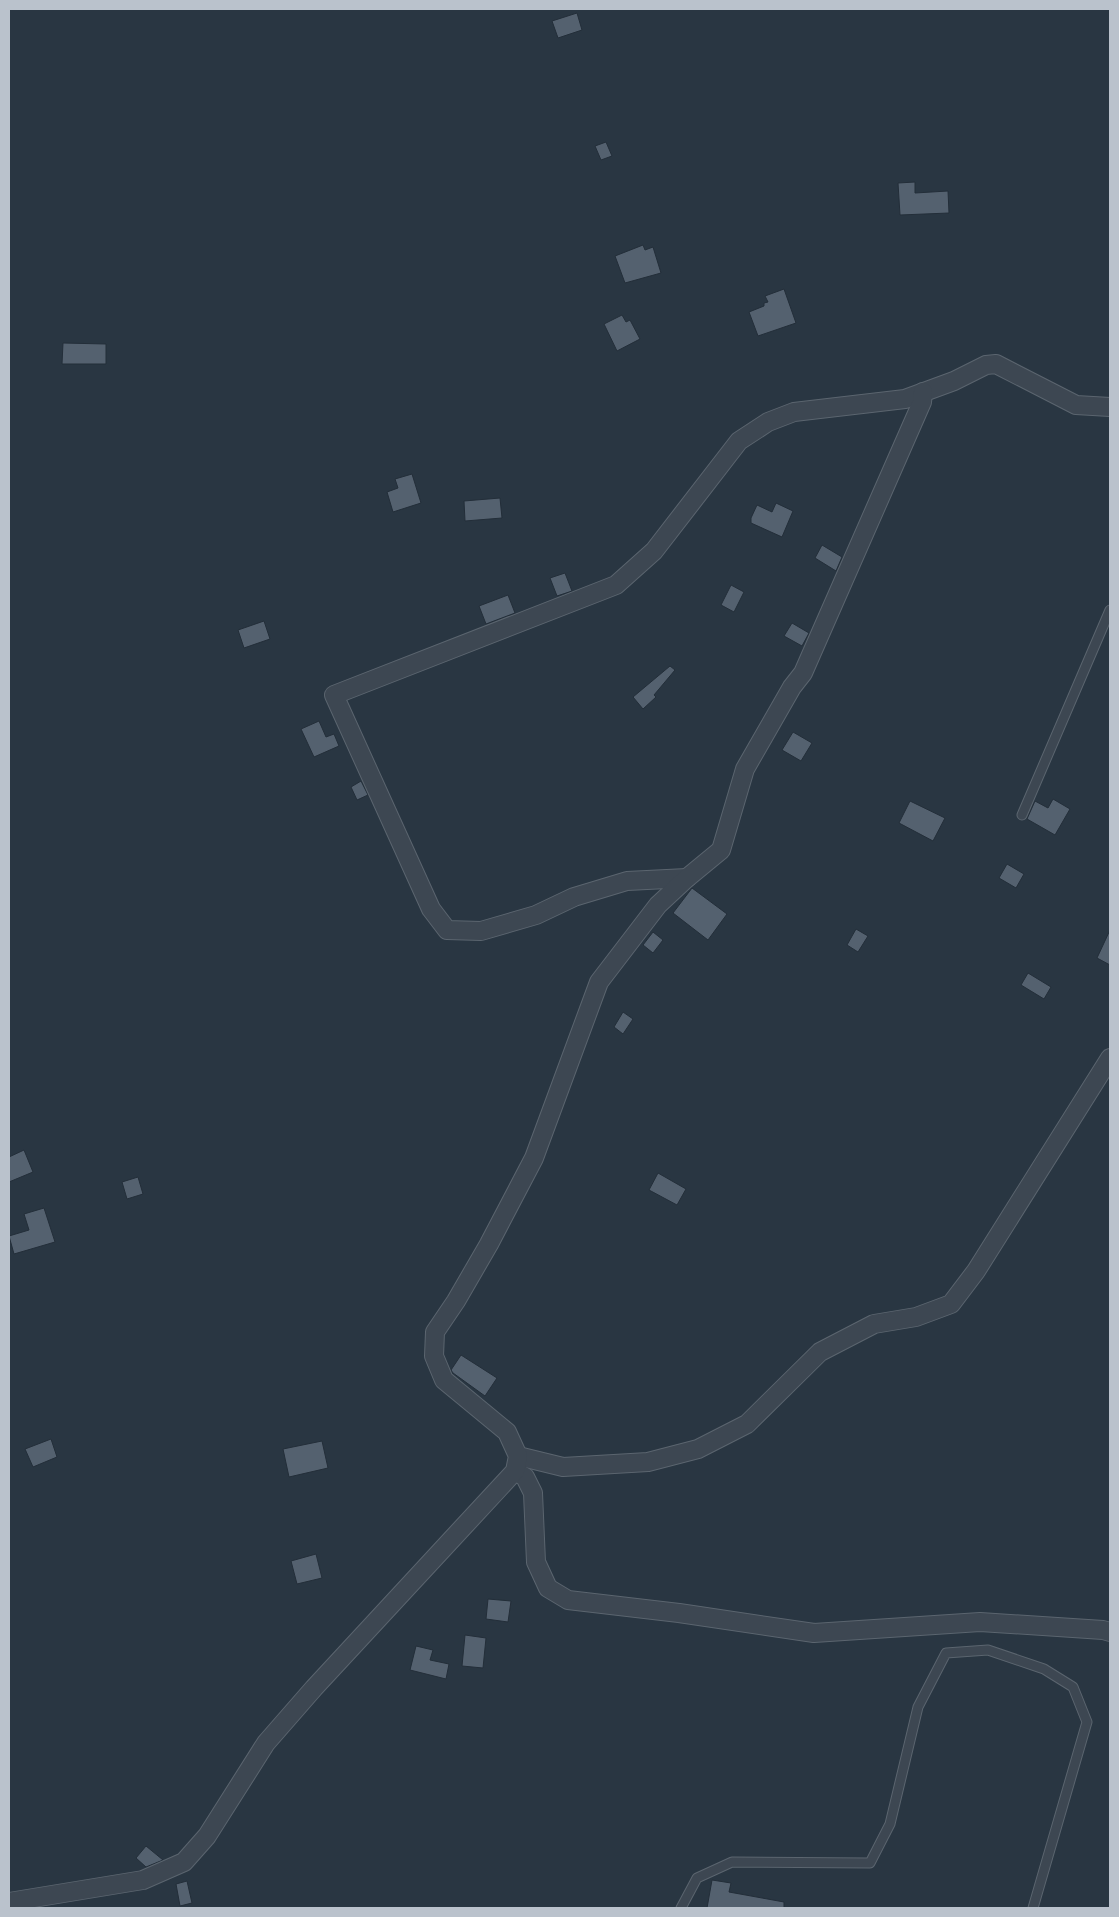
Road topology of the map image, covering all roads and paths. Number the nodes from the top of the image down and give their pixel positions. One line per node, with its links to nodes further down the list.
1 (923, 392): 2 (street); 5 (street); 5 (street)
2 (1110, 407)
3 (1110, 610): 4 (lane)
4 (1022, 815)
5 (687, 878): 7 (street)
6 (1110, 1058): 7 (street)
7 (517, 1463): 8 (street); 9 (street)
8 (1110, 1632)
9 (9, 1902)
10 (681, 1908): 11 (lane)
11 (1033, 1908)

